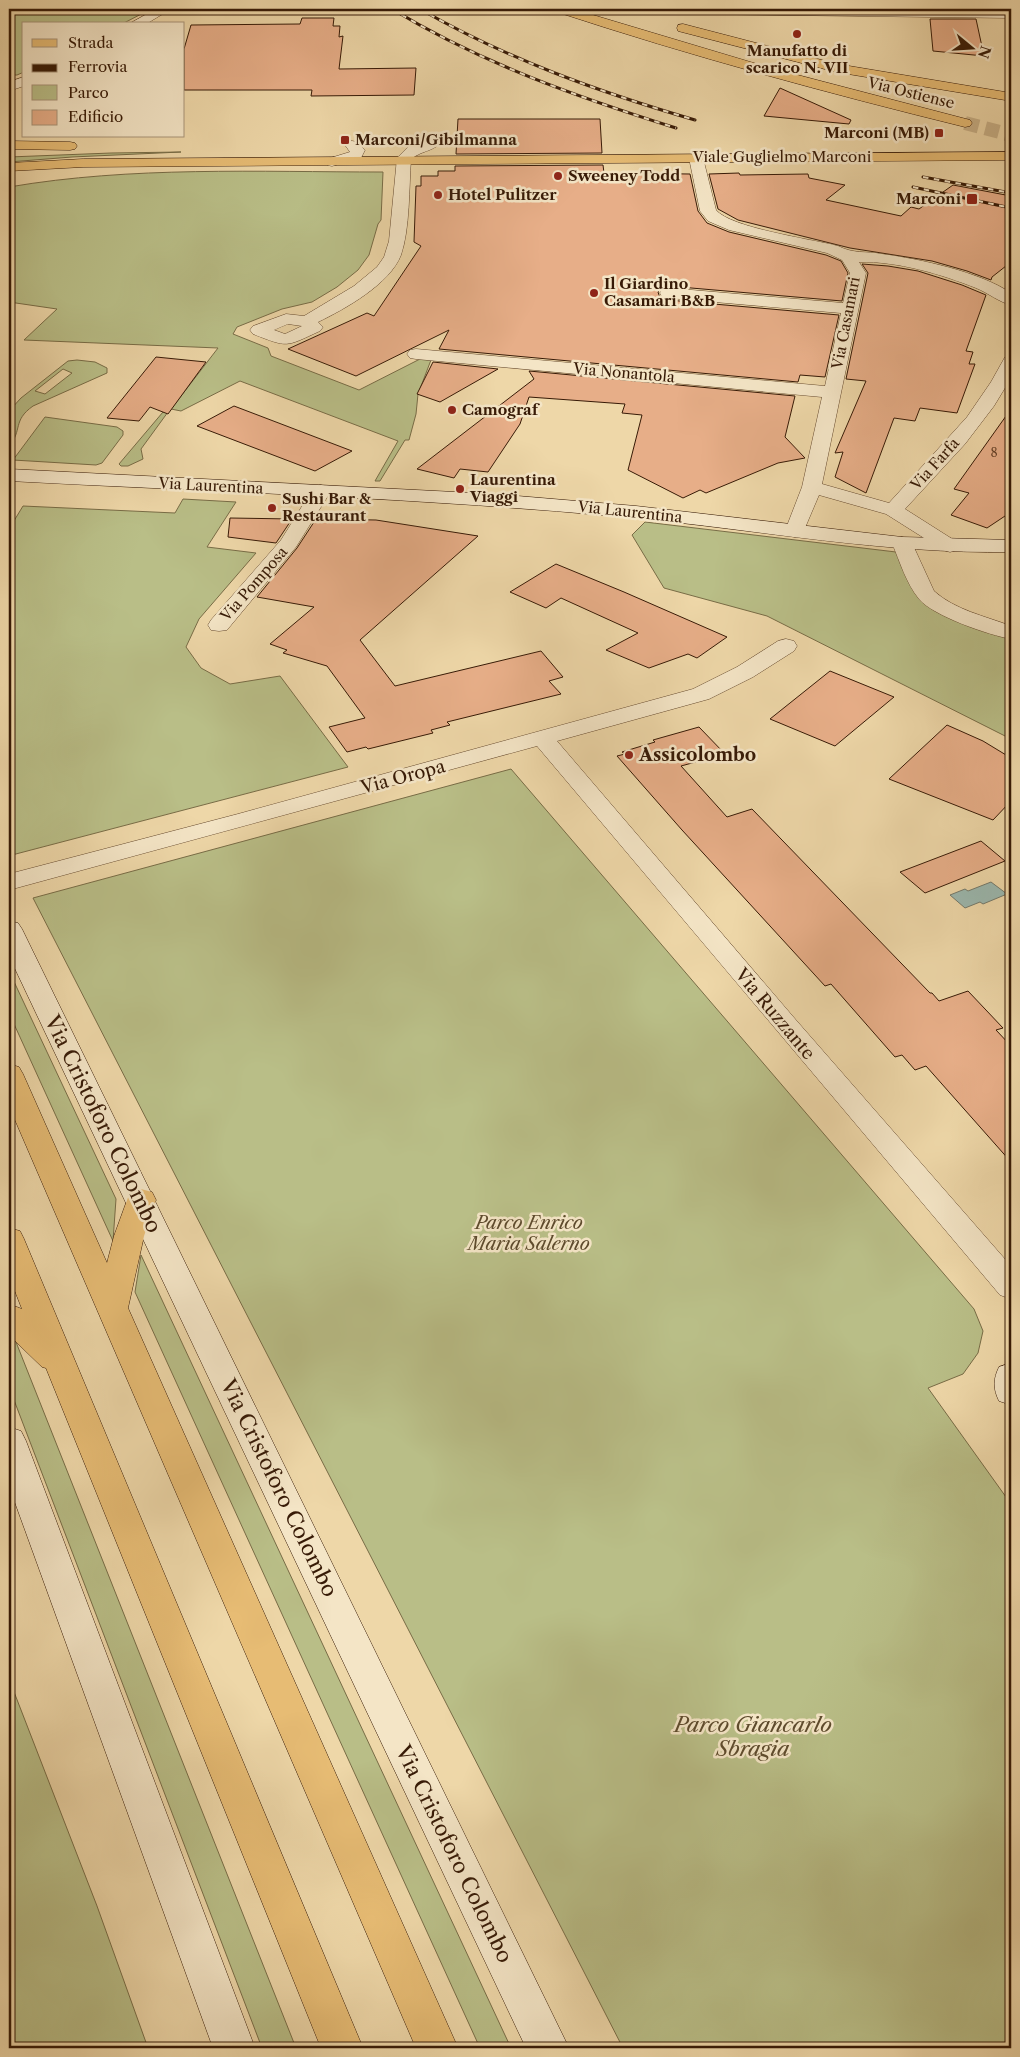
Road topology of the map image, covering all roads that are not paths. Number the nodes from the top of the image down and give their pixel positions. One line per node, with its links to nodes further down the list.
1 (165, 9): 6 (street)
2 (561, 9): 13 (main road, Via Ostiense)
3 (582, 9): 7 (main road)
4 (617, 9): 5 (street); 7 (main road)
5 (1011, 14)
6 (139, 22)
7 (667, 24): 10 (main road)
8 (22, 82): 9 (street)
9 (9, 87)
10 (975, 92): 11 (main road); 12 (main road)
11 (1011, 97)
12 (1011, 104)
13 (965, 123)
14 (395, 144): 15 (main road)
15 (432, 144): 16 (main road); 25 (street)
16 (451, 144)
17 (9, 145): 20 (main road)
18 (347, 145): 19 (main road, Viale Guglielmo Marconi); 26 (street, Viale Guglielmo Marconi)
19 (368, 145)
20 (86, 146)
21 (117, 148): 22 (main road)
22 (9, 154)
23 (1011, 156): 24 (main road, Viale Guglielmo Marconi)
24 (696, 158): 25 (main road, Viale Guglielmo Marconi); 30 (street, Via Casamari)
25 (403, 161): 26 (main road, Viale Guglielmo Marconi); 34 (street)
26 (332, 162): 27 (main road, Viale Guglielmo Marconi)
27 (152, 163): 28 (main road); 29 (main road)
28 (9, 167)
29 (9, 179)
30 (848, 257): 32 (street); 33 (street, Via Casamari)
31 (668, 293): 33 (street)
32 (1011, 300)
33 (850, 309): 37 (street, Via Casamari)
34 (307, 321)
35 (416, 354): 37 (street, Via Nonantola)
36 (1011, 361): 41 (street, Via Farfa)
37 (832, 392): 39 (street, Via Casamari)
38 (9, 475): 40 (street, Via Laurentina)
39 (812, 487): 41 (street); 42 (street, Via Casamari)
40 (321, 491): 42 (street, Via Laurentina); 46 (street, Via Pomposa)
41 (893, 510): 44 (street)
42 (795, 531): 43 (street, Via Laurentina)
43 (902, 543): 44 (street, Via Laurentina); 47 (street)
44 (950, 546): 45 (street, Via Laurentina)
45 (1011, 546)
46 (219, 625)
47 (1011, 632)
48 (786, 646): 49 (street, Via Oropa)
49 (542, 738): 50 (street, Via Oropa); 55 (street, Via Ruzzante)
50 (9, 882)
51 (9, 929): 53 (street, Via Cristoforo Colombo)
52 (9, 1074): 56 (main road)
53 (141, 1200): 56 (main road); 65 (street, Via Cristoforo Colombo)
54 (9, 1239): 58 (main road)
55 (1011, 1287)
56 (112, 1309): 64 (main road)
57 (9, 1316): 58 (main road)
58 (60, 1364): 63 (main road)
59 (1011, 1376): 60 (street)
60 (1011, 1392)
61 (9, 1441): 62 (street)
62 (234, 2048)
63 (342, 2048)
64 (437, 2048)
65 (548, 2048)

